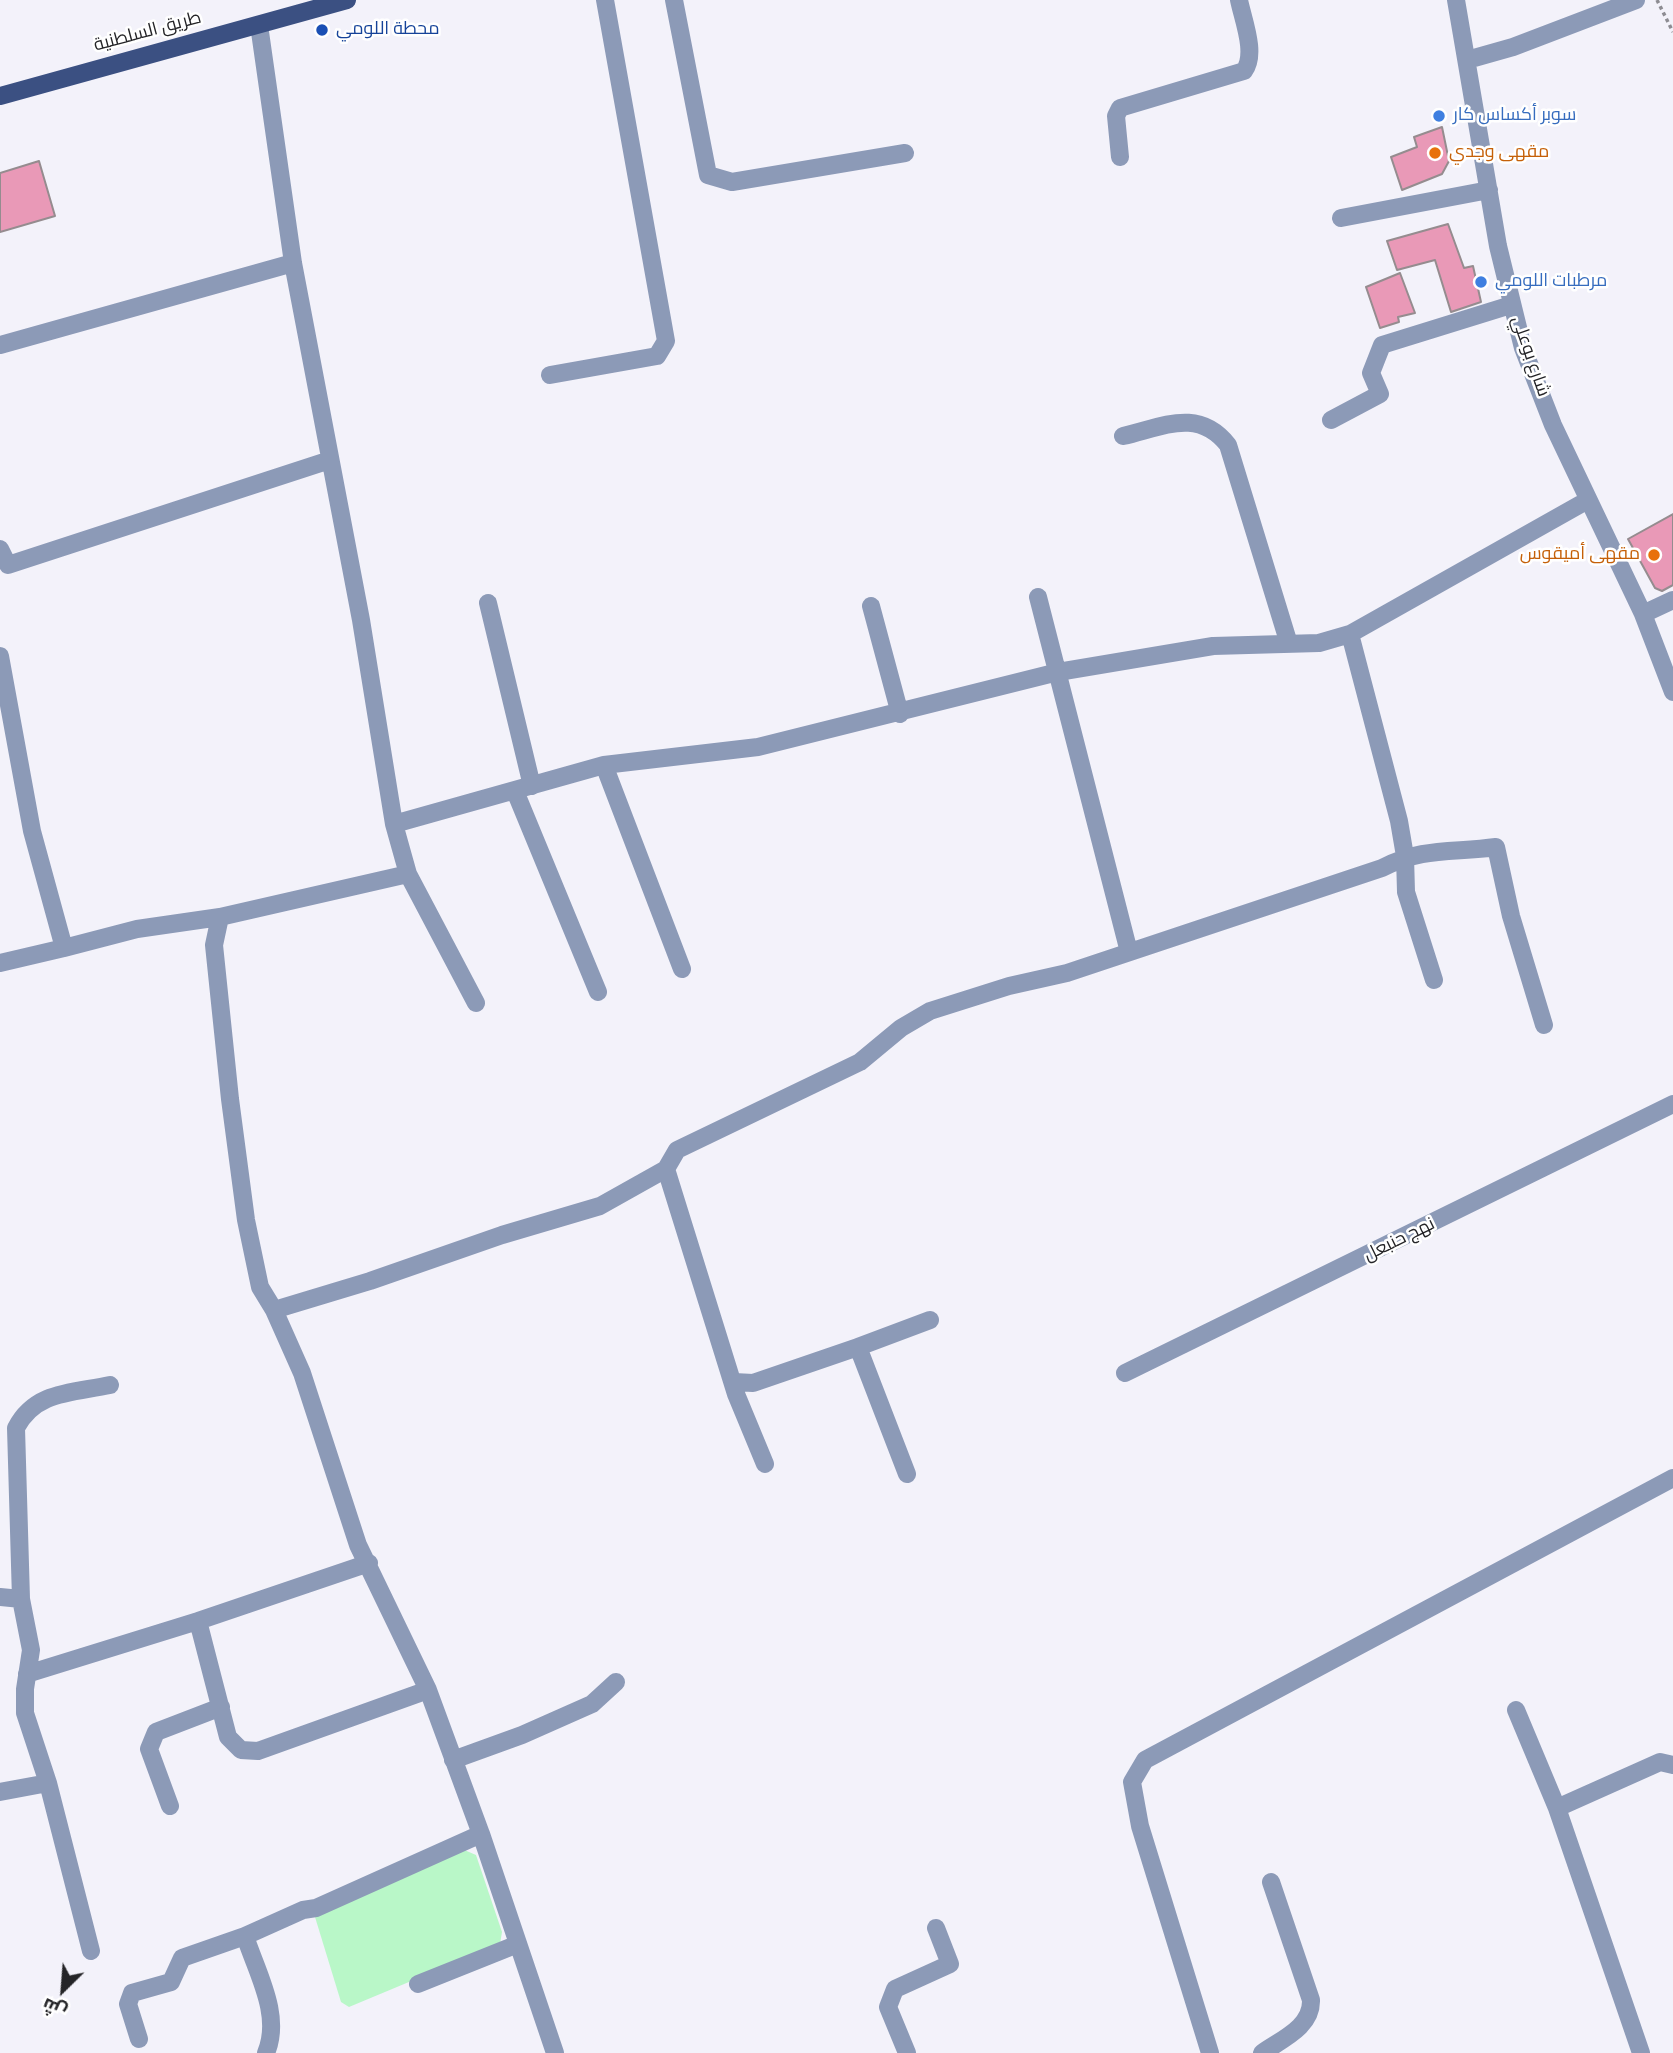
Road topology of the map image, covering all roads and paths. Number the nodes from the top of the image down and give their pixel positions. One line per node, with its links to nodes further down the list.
1 (347, 0): 8 (main road, طريق السلطنية)
2 (606, 0): 19 (street)
3 (674, 0): 12 (street)
4 (1239, 0): 13 (street)
5 (1457, 0): 10 (street, شارع بوعلي)
6 (1636, 0): 10 (street)
7 (1657, 0): 9 (path)
8 (259, 25): 11 (main road, طريق السلطنية); 16 (street)
9 (1673, 32)
10 (1467, 60): 14 (street, شارع بوعلي)
11 (0, 96)
12 (905, 153)
13 (1120, 158)
14 (1489, 190): 15 (street); 17 (street, شارع بوعلي)
15 (1342, 218)
16 (293, 263): 18 (street); 22 (street)
17 (1511, 305): 20 (street); 23 (street, شارع بوعلي)
18 (0, 345)
19 (550, 375)
20 (1331, 420)
21 (1123, 436): 31 (street)
22 (330, 460): 24 (street); 38 (street)
23 (1588, 500): 29 (street, شارع بوعلي); 30 (street)
24 (3, 562)
25 (1038, 597): 33 (street)
26 (1673, 600): 29 (street)
27 (488, 603): 37 (street)
28 (871, 606): 35 (street)
29 (1643, 614): 34 (street, شارع بوعلي)
30 (1349, 634): 31 (street); 39 (street)
31 (1289, 644): 33 (street)
32 (0, 656): 42 (street)
33 (1058, 672): 35 (street); 43 (street)
34 (1673, 692)
35 (900, 714): 36 (street)
36 (604, 765): 37 (street); 45 (street)
37 (523, 788): 38 (street); 47 (street)
38 (394, 824): 40 (street)
39 (1405, 856): 43 (street); 46 (street); 49 (street)
40 (408, 874): 41 (street); 48 (street)
41 (220, 917): 42 (street); 52 (street)
42 (64, 948): 44 (street)
43 (1129, 952): 51 (street)
44 (0, 963)
45 (682, 969)
46 (1434, 980)
47 (598, 992)
48 (476, 1003)
49 (1544, 1026)
50 (1673, 1104): 55 (street, نهج حنبعل)
51 (666, 1169): 52 (street); 56 (street)
52 (274, 1310): 61 (street)
53 (930, 1320): 54 (street)
54 (858, 1347): 56 (street); 59 (street)
55 (1125, 1373)
56 (734, 1382): 58 (street)
57 (110, 1385): 63 (street)
58 (765, 1464)
59 (907, 1474)
60 (1673, 1478): 89 (street)
61 (369, 1563): 64 (street); 69 (street)
62 (0, 1597): 63 (street)
63 (21, 1599): 65 (street)
64 (198, 1621): 66 (street); 70 (street)
65 (31, 1650): 66 (street); 67 (street)
66 (66, 1662): 67 (street)
67 (27, 1674): 74 (street)
68 (617, 1682): 72 (street)
69 (428, 1690): 70 (street); 72 (street)
70 (222, 1707): 76 (street)
71 (1516, 1710): 77 (street)
72 (453, 1760): 78 (street)
73 (1673, 1765): 77 (street)
74 (48, 1783): 75 (street); 83 (street)
75 (0, 1792)
76 (170, 1806)
77 (1557, 1808): 91 (street)
78 (481, 1834): 81 (street); 82 (street)
79 (1271, 1882): 90 (street)
80 (936, 1928): 88 (street)
81 (245, 1936): 85 (street); 86 (street)
82 (518, 1944): 84 (street); 87 (street)
83 (91, 1951)
84 (418, 1984)
85 (139, 2039)
86 (266, 2053)
87 (555, 2053)
88 (907, 2053)
89 (1210, 2053)
90 (1262, 2053)
91 (1641, 2053)

